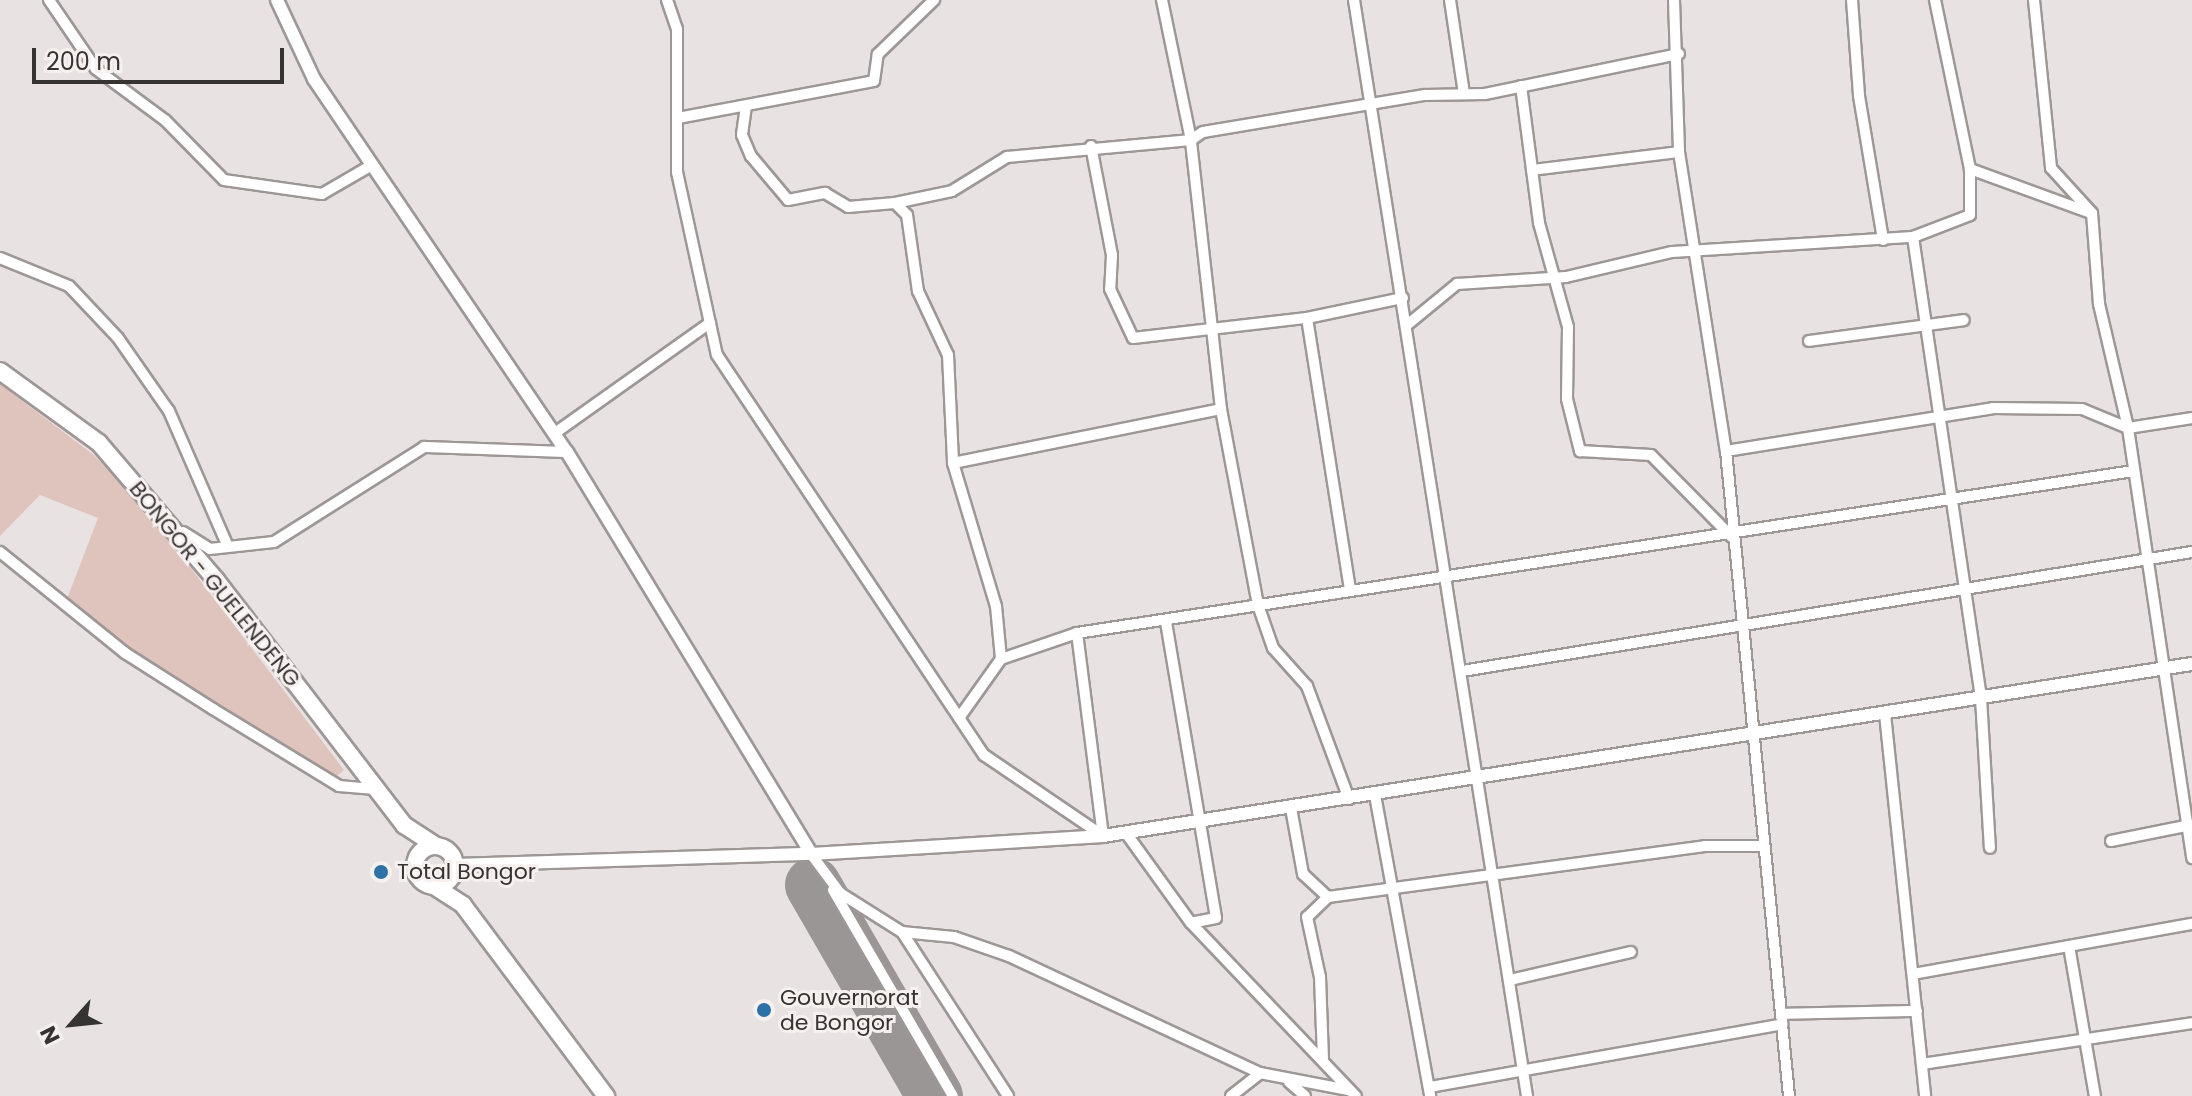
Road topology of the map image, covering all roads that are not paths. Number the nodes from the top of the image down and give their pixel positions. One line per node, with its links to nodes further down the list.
1 (49, 0): 21 (street)
2 (277, 0): 21 (street)
3 (667, 0): 17 (street)
4 (934, 0): 15 (street)
5 (1162, 0): 18 (street)
6 (1354, 0): 16 (street)
7 (1450, 0): 14 (street)
8 (1674, 0): 12 (street)
9 (1852, 0): 27 (street)
10 (1935, 0): 22 (street)
11 (2034, 0): 25 (street)
12 (1679, 54): 13 (street); 20 (street)
13 (1521, 86): 14 (street); 23 (street)
14 (1464, 94): 16 (street)
15 (746, 106): 17 (street); 24 (street)
16 (1371, 107): 18 (street); 31 (street)
17 (678, 118): 34 (street)
18 (1191, 140): 19 (street); 37 (street)
19 (1091, 146): 24 (street); 37 (street)
20 (1679, 152): 23 (street); 28 (street)
21 (372, 165): 44 (street)
22 (1970, 169): 25 (street); 26 (street)
23 (1532, 170): 30 (street)
24 (895, 203): 47 (street)
25 (2092, 213): 43 (street)
26 (1913, 237): 27 (street); 36 (street)
27 (1883, 240): 28 (street)
28 (1697, 250): 30 (street); 45 (street)
29 (0, 258): 52 (street)
30 (1551, 278): 35 (street); 51 (street)
31 (1403, 298): 32 (street); 35 (street)
32 (1307, 318): 37 (street); 57 (street)
33 (1964, 320): 36 (street)
34 (710, 323): 44 (street); 69 (street)
35 (1407, 325): 56 (street)
36 (1927, 326): 38 (street); 41 (street)
37 (1214, 327): 40 (street)
38 (1809, 341)
39 (0, 371): 50 (highway, BONGOR - GUELENDENG)
40 (1221, 409): 47 (street); 59 (street)
41 (1941, 417): 43 (street); 45 (street); 49 (street)
42 (2192, 418): 43 (street)
43 (2128, 428): 48 (street)
44 (555, 433): 46 (street)
45 (1726, 451): 51 (street)
46 (567, 452): 52 (street); 85 (street)
47 (953, 463): 63 (street)
48 (2133, 471): 49 (street); 55 (street)
49 (1953, 497): 51 (street); 58 (street)
50 (154, 504): 52 (street); 72 (highway, BONGOR - GUELENDENG)
51 (1732, 537): 56 (street); 61 (street)
52 (228, 547)
53 (0, 552): 72 (street)
54 (2192, 552): 55 (street)
55 (2145, 559): 58 (street); 65 (street)
56 (1448, 576): 57 (street); 66 (street)
57 (1350, 591): 59 (street)
58 (1967, 591): 61 (street); 67 (street)
59 (1258, 605): 60 (street); 74 (street)
60 (1166, 622): 62 (street); 76 (street)
61 (1743, 623): 66 (street); 70 (street)
62 (1077, 633): 63 (street); 80 (street)
63 (1001, 659): 69 (street)
64 (2192, 664): 65 (street)
65 (2163, 669): 67 (street); 78 (street)
66 (1462, 671): 71 (street)
67 (1981, 698): 68 (street); 84 (street)
68 (1885, 714): 70 (street); 99 (street)
69 (959, 718): 80 (street)
70 (1756, 735): 71 (street); 83 (street)
71 (1478, 780): 73 (street); 89 (street)
72 (375, 789): 77 (highway, BONGOR - GUELENDENG)
73 (1375, 795): 74 (street); 91 (street)
74 (1349, 799): 75 (street)
75 (1291, 808): 76 (street); 92 (street)
76 (1198, 822): 79 (street); 94 (street)
77 (404, 825): 82 (highway, BONGOR - GUELENDENG); 87 (highway, BONGOR - GUELENDENG)
78 (2189, 825): 81 (street); 86 (street)
79 (1126, 833): 80 (street); 94 (street)
80 (1103, 836): 85 (street)
81 (2111, 841)
82 (436, 846): 87 (highway); 88 (highway)
83 (1763, 846): 89 (street); 102 (street)
84 (1990, 848)
85 (811, 854): 88 (street); 96 (street); 113 (street)
86 (2192, 858)
87 (415, 864): 90 (highway)
88 (454, 870): 90 (highway); 93 (highway)
89 (1494, 876): 91 (street); 100 (street)
90 (434, 886): 93 (highway)
91 (1394, 890): 92 (street); 110 (street)
92 (1328, 897): 105 (street)
93 (463, 905): 112 (highway)
94 (1191, 923): 105 (street)
95 (2192, 924): 97 (street)
96 (902, 932): 108 (street); 114 (street)
97 (2069, 946): 99 (street); 104 (street)
98 (1631, 952): 100 (street)
99 (1913, 974): 101 (street)
100 (1510, 980): 107 (street)
101 (1917, 1011): 102 (street); 106 (street)
102 (1782, 1019): 107 (street); 118 (street)
103 (2192, 1023): 104 (street)
104 (2088, 1042): 106 (street); 120 (street)
105 (1323, 1058): 111 (street)
106 (1922, 1064): 119 (street)
107 (1523, 1071): 110 (street); 117 (street)
108 (1260, 1073): 109 (street); 115 (street)
109 (1289, 1082): 111 (street); 116 (street)
110 (1430, 1092)
111 (1352, 1093)
112 (606, 1096)
113 (953, 1096)
114 (1008, 1096)
115 (1231, 1096)
116 (1305, 1096)
117 (1527, 1096)
118 (1789, 1096)
119 (1925, 1096)
120 (2095, 1096)

